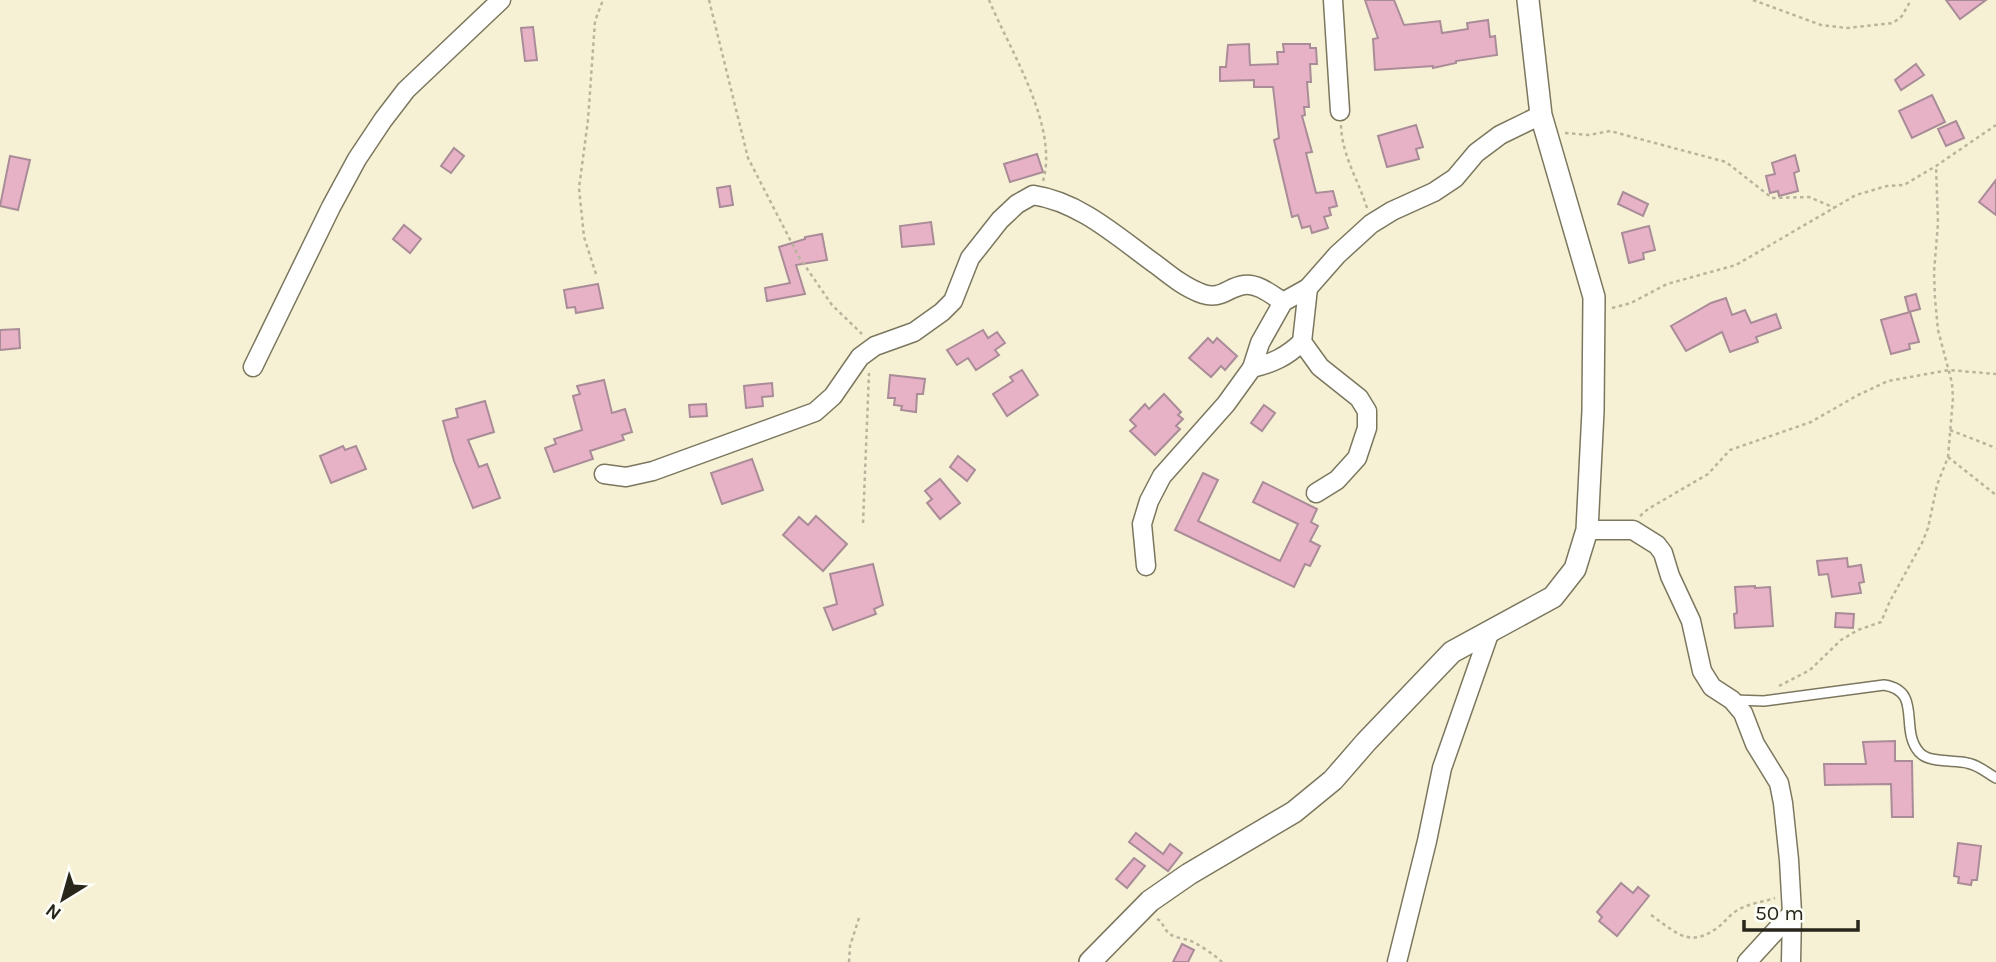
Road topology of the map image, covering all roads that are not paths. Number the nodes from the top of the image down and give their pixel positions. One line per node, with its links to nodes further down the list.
1 (501, 0): 9 (street)
2 (1333, 0): 4 (street)
3 (1528, 0): 5 (street)
4 (1340, 111)
5 (1544, 122): 6 (street); 13 (street)
6 (1308, 288): 7 (street); 8 (street)
7 (1283, 302): 10 (street); 11 (street)
8 (1302, 342): 10 (street); 12 (street)
9 (253, 367)
10 (1252, 368): 14 (street)
11 (604, 474)
12 (1316, 493)
13 (1587, 530): 15 (street); 16 (street)
14 (1146, 566)
15 (1490, 631): 19 (street); 20 (street)
16 (1732, 700): 17 (lane); 18 (street)
17 (1996, 778)
18 (1792, 913): 21 (street); 22 (street)
19 (1090, 962)
20 (1396, 962)
21 (1747, 962)
22 (1791, 962)

